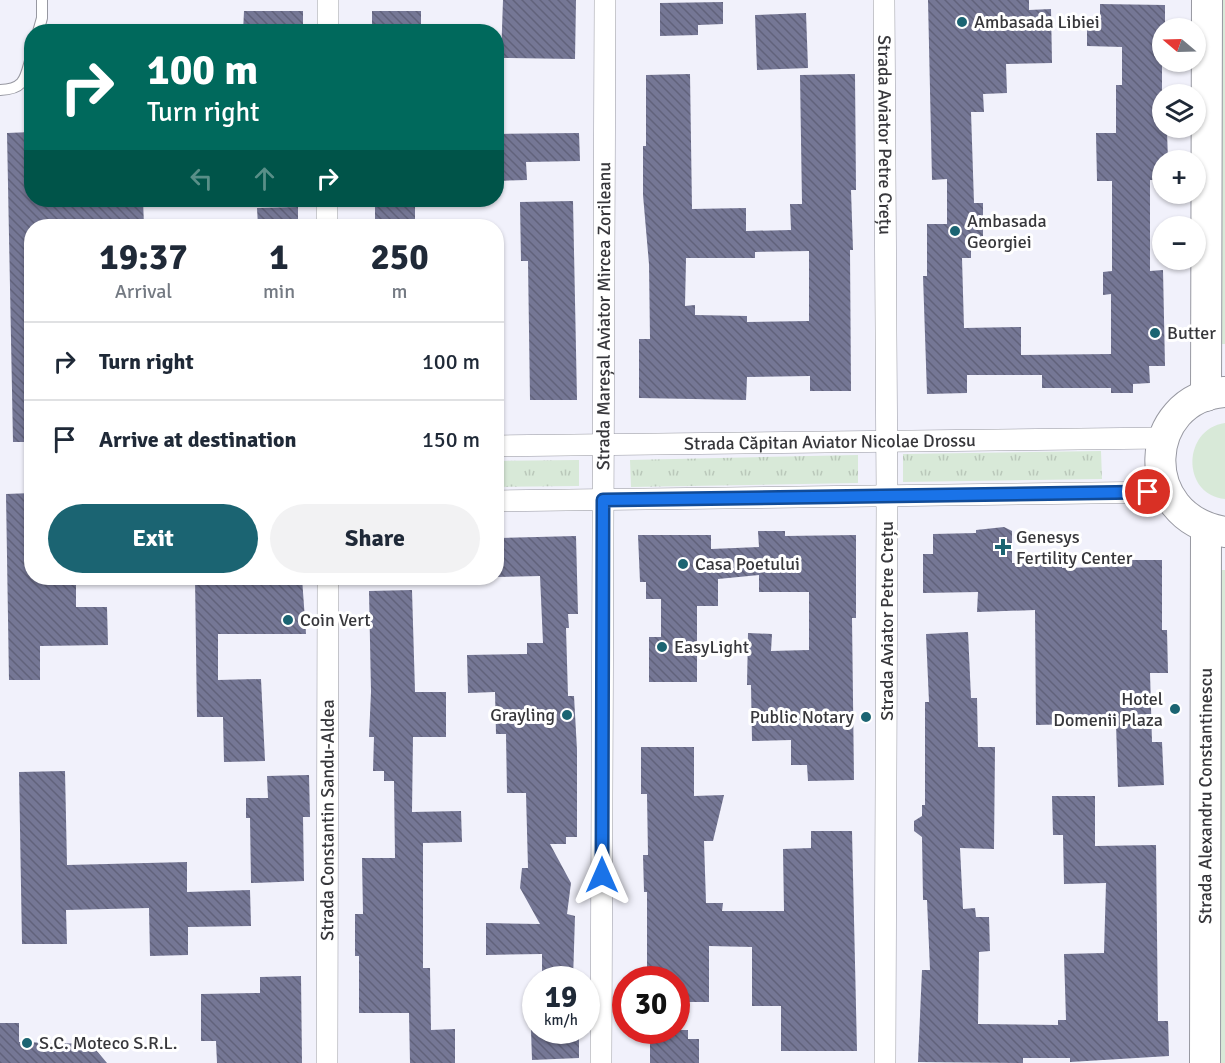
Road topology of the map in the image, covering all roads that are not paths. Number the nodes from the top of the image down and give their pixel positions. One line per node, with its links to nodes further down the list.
1 (42, 0): 6 (lane)
2 (328, 0): 7 (street)
3 (605, 0): 13 (street, Strada Mareșal Aviator Mircea Zorileanu)
4 (884, 0): 12 (street, Strada Aviator Petre Crețu)
5 (1207, 0): 10 (main road, Strada Alexandru Constantinescu)
6 (40, 24)
7 (328, 24)
8 (24, 79): 9 (lane)
9 (0, 90)
10 (1215, 394): 11 (main road, Strada Alexandru Constantinescu)
11 (1164, 438): 12 (street, Strada Căpitan Aviator Nicolae Drossu); 15 (main road, Strada Alexandru Constantinescu)
12 (887, 441): 13 (street, Strada Căpitan Aviator Nicolae Drossu); 16 (street, Strada Aviator Petre Crețu)
13 (603, 444): 14 (street, Strada Căpitan Aviator Nicolae Drossu); 17 (street, Strada Mareșal Aviator Mircea Zorileanu)
14 (504, 446)
15 (1167, 492): 16 (street); 19 (main road, Strada Alexandru Constantinescu)
16 (887, 496): 17 (street); 23 (street, Strada Aviator Petre Crețu)
17 (603, 500): 18 (street); 22 (street, Strada Mareșal Aviator Mircea Zorileanu)
18 (504, 501)
19 (1216, 531): 24 (main road, Strada Alexandru Constantinescu)
20 (328, 585): 21 (street, Strada Constantin Sandu-Aldea)
21 (327, 1063)
22 (601, 1063)
23 (885, 1063)
24 (1205, 1063)

